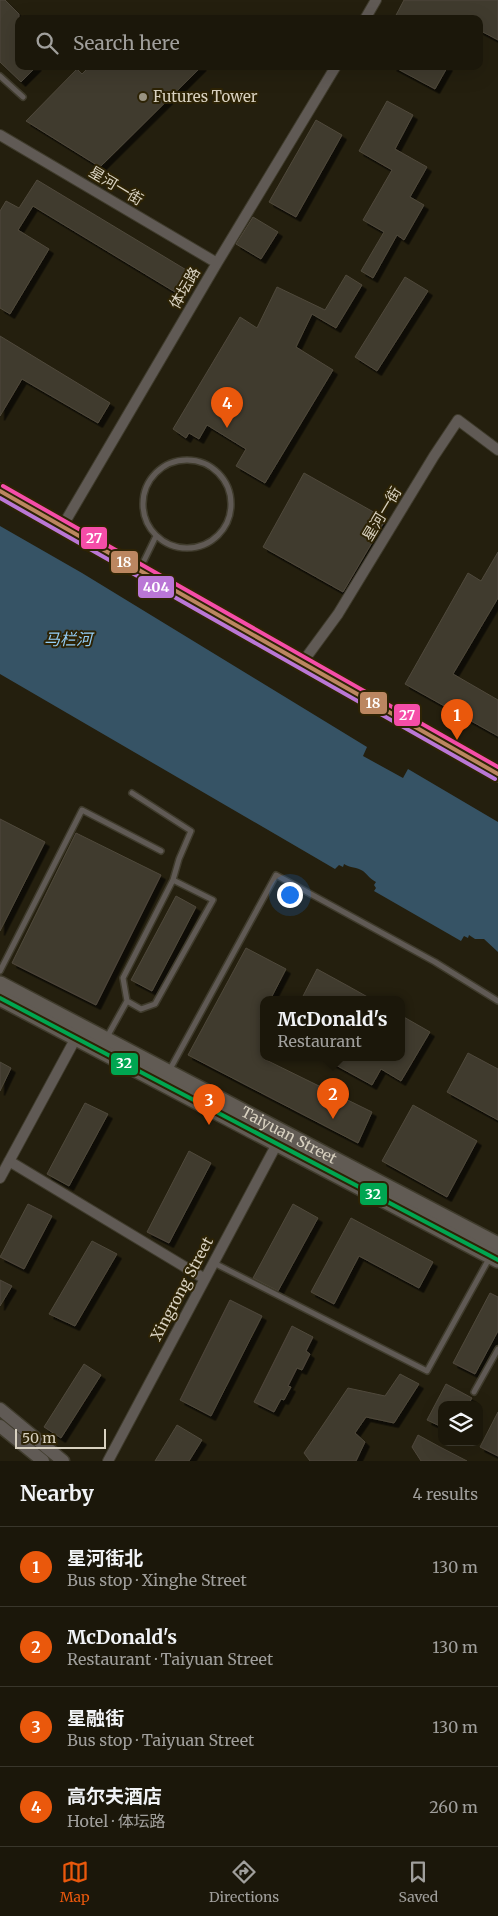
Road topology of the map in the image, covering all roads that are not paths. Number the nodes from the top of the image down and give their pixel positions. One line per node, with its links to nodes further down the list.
1 (376, 0): 2 (street)
2 (367, 15)
3 (334, 70): 7 (street, 体坛路)
4 (0, 76): 5 (lane)
5 (23, 97)
6 (0, 135): 7 (street, 星河一街)
7 (217, 263): 10 (street, 体坛路)
8 (498, 450): 13 (street, 星河一街)
9 (0, 491): 10 (main road)
10 (62, 527): 12 (main road)
11 (156, 536): 11 (lane); 12 (lane)
12 (140, 570): 13 (main road)
13 (302, 663): 14 (main road)
14 (498, 774)
15 (132, 793): 17 (lane)
16 (161, 851): 18 (lane)
17 (174, 880): 21 (lane); 21 (lane)
18 (0, 971)
19 (0, 984): 23 (main road, Taiyuan Street)
20 (0, 998): 23 (main road, Taiyuan Street)
21 (127, 1001): 24 (lane)
22 (498, 1001): 25 (lane)
23 (79, 1032): 24 (main road, Taiyuan Street); 27 (street)
24 (102, 1045): 25 (main road, Taiyuan Street)
25 (166, 1078): 26 (main road, Taiyuan Street)
26 (280, 1138): 29 (main road, Taiyuan Street); 30 (street, Xingrong Street)
27 (9, 1161): 28 (street); 31 (street)
28 (0, 1178)
29 (496, 1253): 30 (lane)
30 (214, 1263): 31 (street, Xingrong Street)
31 (205, 1279): 38 (street, Xingrong Street)
32 (498, 1349): 33 (lane)
33 (474, 1392)
34 (0, 1409): 37 (street)
35 (0, 1426): 36 (street)
36 (43, 1461)
37 (63, 1461)
38 (108, 1461)

